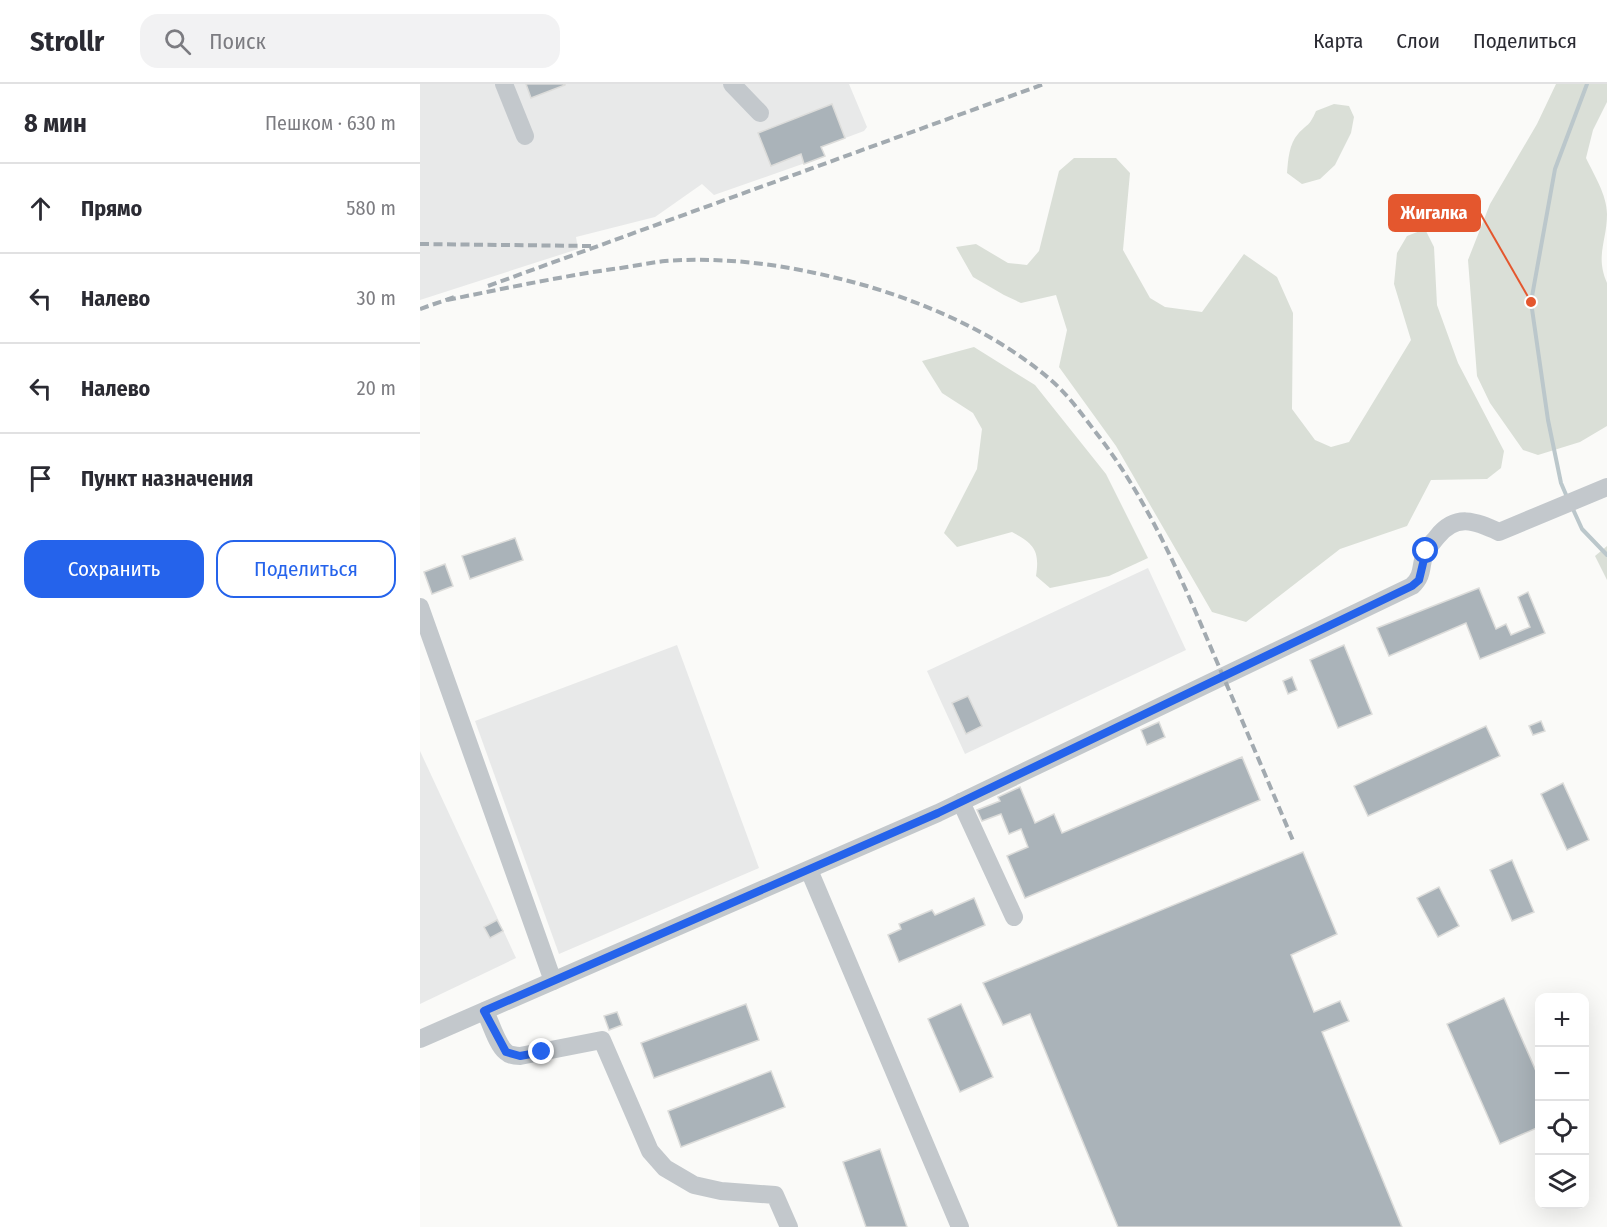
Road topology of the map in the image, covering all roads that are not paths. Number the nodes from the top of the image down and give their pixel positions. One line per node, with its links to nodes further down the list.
1 (504, 84): 4 (street)
2 (732, 84): 3 (street)
3 (760, 113)
4 (525, 136)
5 (1607, 486): 7 (street)
6 (420, 607): 10 (street)
7 (962, 802): 8 (street); 9 (street)
8 (809, 870): 10 (street); 14 (street)
9 (1014, 917)
10 (553, 981): 11 (street)
11 (484, 1011): 12 (street); 13 (street)
12 (420, 1039)
13 (789, 1227)
14 (960, 1227)

